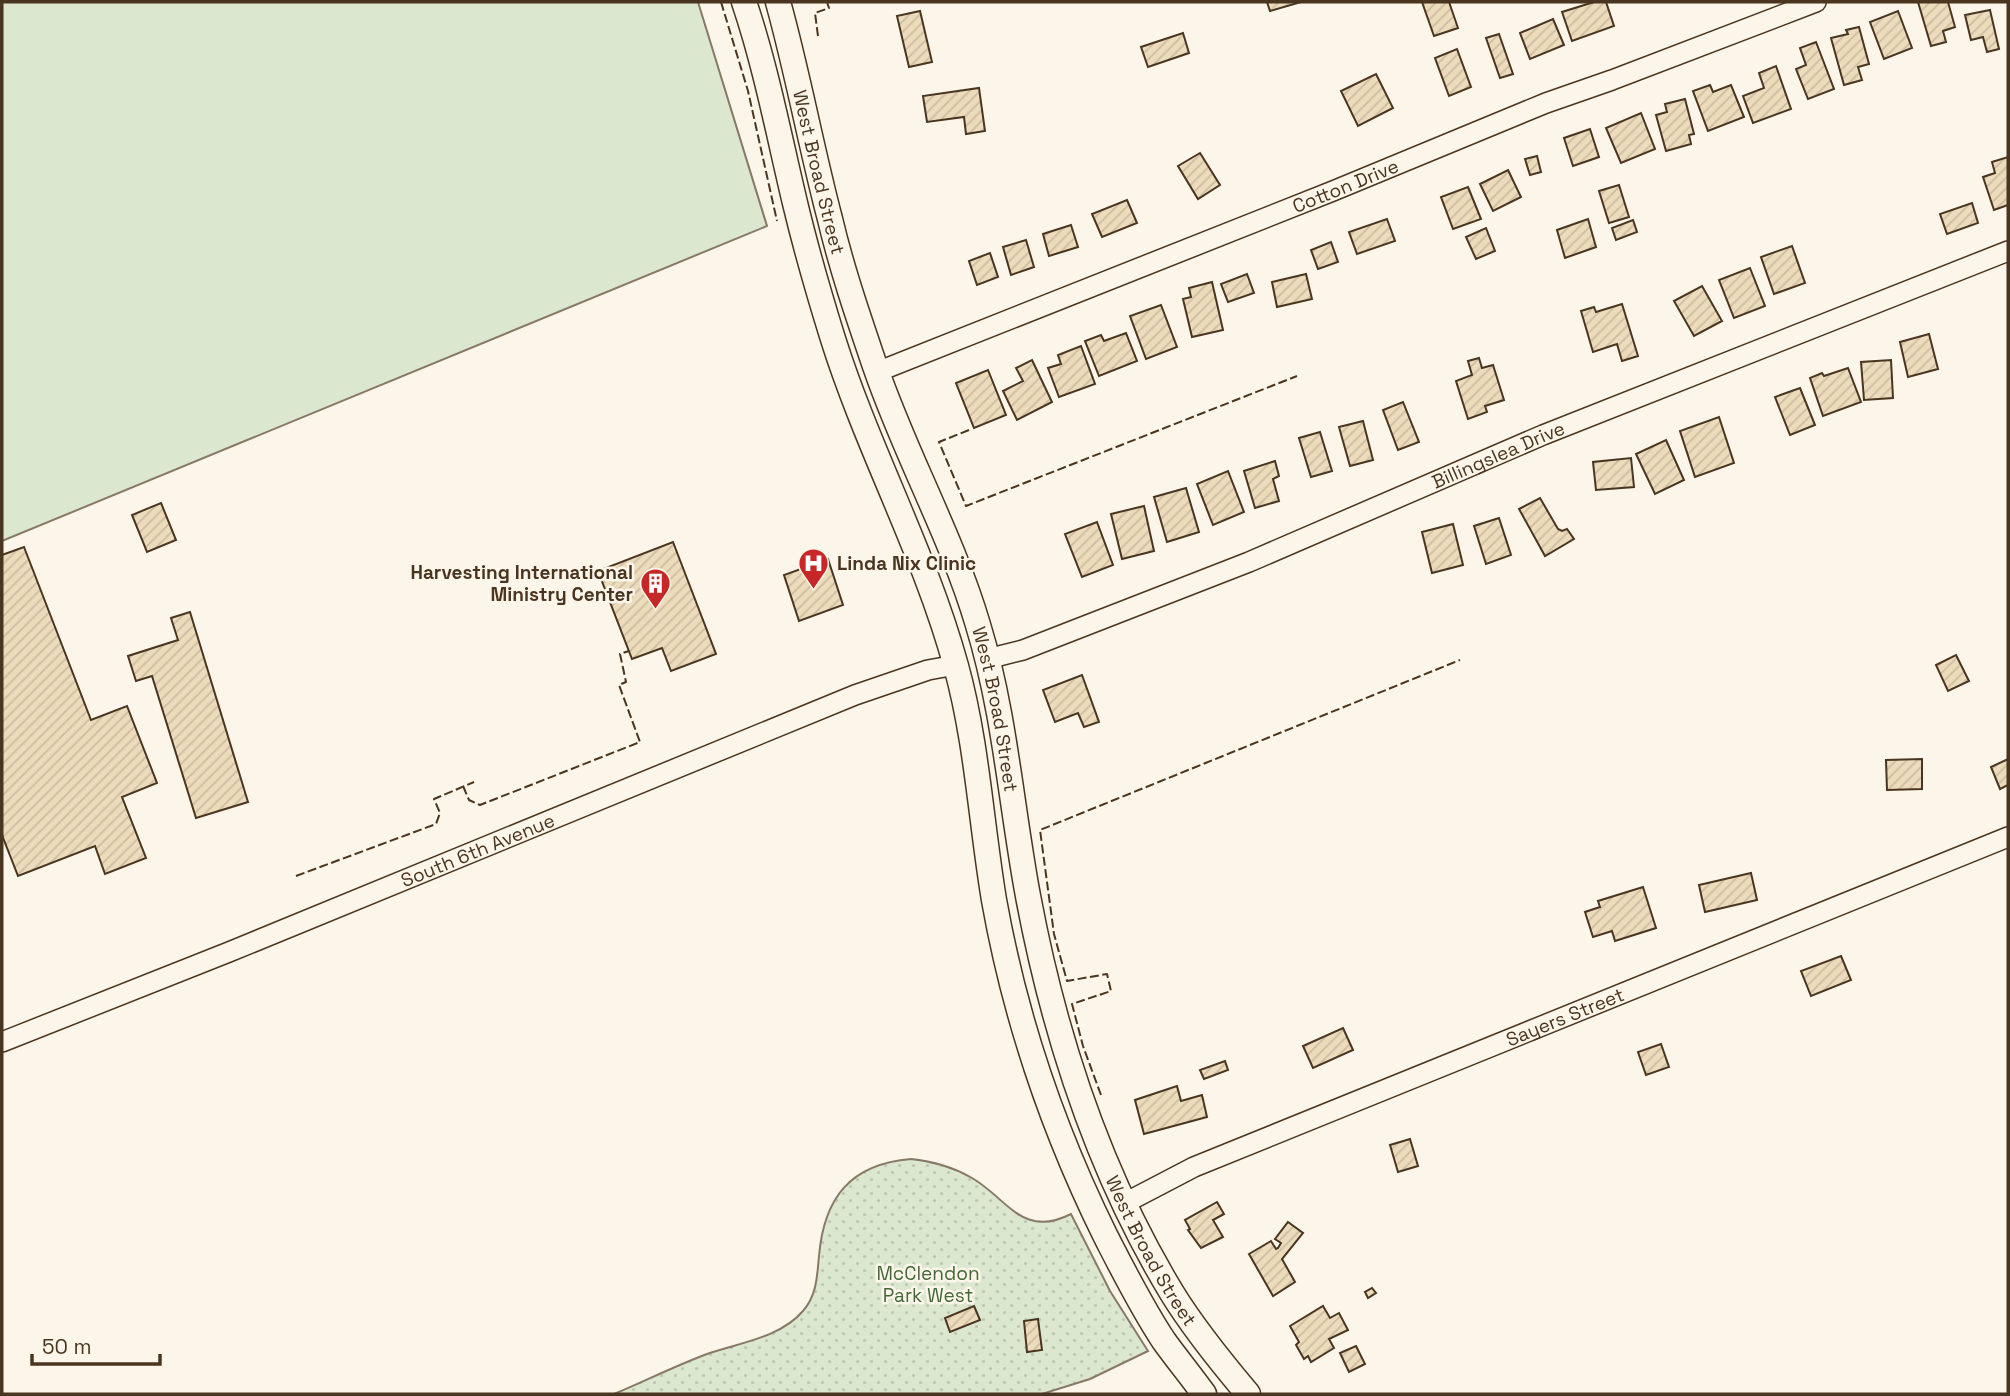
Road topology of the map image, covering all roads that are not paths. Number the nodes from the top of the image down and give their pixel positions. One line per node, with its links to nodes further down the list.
1 (744, 2): 6 (main road, West Broad Street)
2 (778, 2): 5 (main road, West Broad Street)
3 (1816, 2): 5 (street, Cotton Drive)
4 (2008, 251): 7 (street, Billingslea Drive)
5 (877, 372): 6 (main road); 7 (main road, West Broad Street)
6 (848, 384): 8 (main road, West Broad Street)
7 (988, 659): 8 (main road); 11 (main road, West Broad Street)
8 (956, 665): 10 (street, South 6th Avenue); 12 (main road, West Broad Street)
9 (2008, 837): 11 (street, Sayers Street)
10 (2, 1042)
11 (1125, 1203): 12 (main road); 14 (main road, West Broad Street)
12 (1096, 1217): 13 (main road, West Broad Street)
13 (1204, 1394)
14 (1248, 1394)

